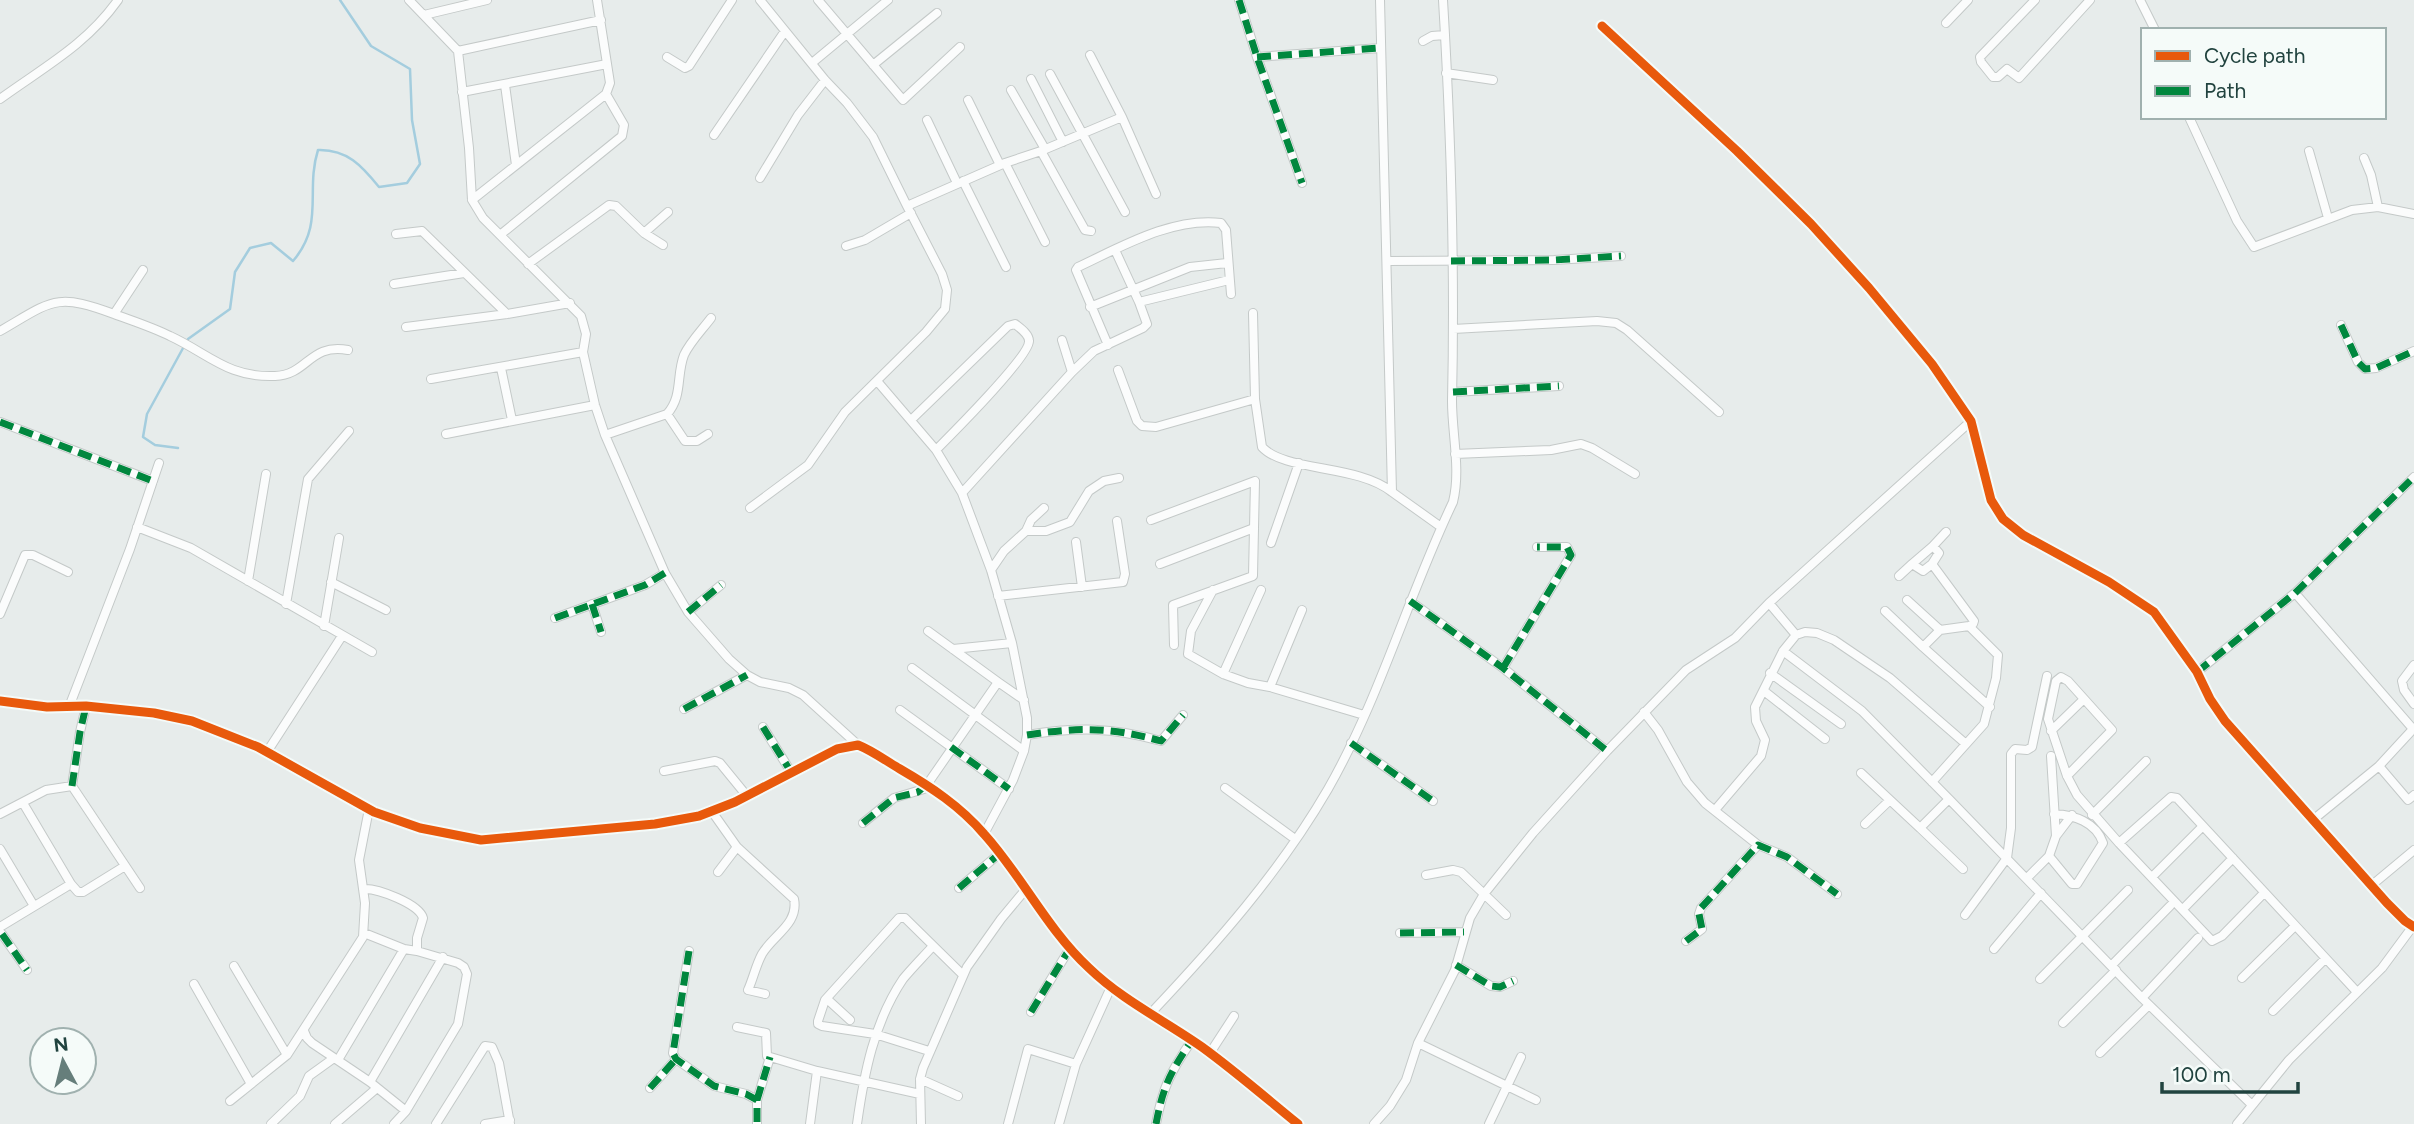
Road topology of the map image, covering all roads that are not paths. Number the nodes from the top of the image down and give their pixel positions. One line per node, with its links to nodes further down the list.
1 (118, 0): 44 (street)
2 (409, 0): 17 (street)
3 (487, 0): 17 (street)
4 (597, 0): 18 (street)
5 (732, 0): 30 (street)
6 (760, 0): 22 (street)
7 (818, 0): 23 (street)
8 (888, 0): 23 (street)
9 (1239, 0): 31 (street)
10 (1380, 0): 27 (street)
11 (1443, 0): 24 (street)
12 (1968, 0): 19 (street)
13 (2035, 0): 14 (street)
14 (2090, 0)
15 (2140, 0): 21 (street)
16 (937, 13): 34 (street)
17 (424, 15): 28 (street)
18 (601, 20): 28 (street); 33 (street)
19 (1946, 23)
20 (1602, 26): 117 (street)
21 (2154, 28)
22 (785, 32): 32 (street); 50 (street)
23 (847, 34): 32 (street); 34 (street)
24 (1445, 35): 25 (street); 35 (street)
25 (1423, 41)
26 (960, 47): 34 (street)
27 (1380, 48): 31 (street); 77 (street)
28 (458, 51): 42 (street)
29 (1090, 55): 46 (street)
30 (667, 57)
31 (1257, 57): 59 (street)
32 (812, 63): 39 (street)
33 (607, 64): 40 (street); 43 (street)
34 (873, 65)
35 (1447, 73): 38 (street); 78 (street)
36 (1050, 74): 49 (street)
37 (1031, 79): 51 (street)
38 (1493, 79)
39 (825, 80): 57 (street); 63 (street)
40 (505, 85): 42 (street); 56 (street)
41 (1011, 90): 52 (street)
42 (462, 92): 61 (street)
43 (606, 94): 56 (street); 71 (street)
44 (0, 99)
45 (968, 100): 55 (street)
46 (1122, 117): 49 (street); 60 (street)
47 (2190, 119): 67 (street)
48 (927, 120): 58 (street)
49 (1083, 132): 51 (street); 65 (street)
50 (714, 135)
51 (1063, 142): 52 (street)
52 (1043, 150): 55 (street); 68 (street)
53 (2309, 150): 67 (street)
54 (2364, 158): 62 (street)
55 (1003, 164): 58 (street); 72 (street)
56 (516, 165): 61 (street)
57 (760, 178)
58 (960, 182): 63 (street); 81 (street)
59 (1303, 183)
60 (1156, 194)
61 (472, 200): 71 (street)
62 (2378, 207): 66 (street); 67 (street)
63 (909, 210): 74 (street); 108 (street)
64 (668, 212): 69 (street)
65 (1125, 212)
66 (2414, 214)
67 (2328, 218)
68 (1091, 231)
69 (644, 233): 73 (street); 80 (street)
70 (396, 234): 83 (street)
71 (500, 235): 80 (street)
72 (1045, 242)
73 (663, 245)
74 (846, 246)
75 (1115, 250): 79 (street); 86 (street); 90 (street)
76 (1621, 256): 78 (street)
77 (1387, 261): 78 (street); 132 (street)
78 (1451, 261): 97 (street)
79 (1227, 263): 84 (street); 86 (street)
80 (528, 264): 89 (street)
81 (1006, 267)
82 (143, 270): 92 (street)
83 (464, 273): 85 (street); 93 (street)
84 (1229, 280): 87 (street); 88 (street)
85 (394, 284)
86 (1134, 290): 88 (street); 90 (street)
87 (1231, 294)
88 (1139, 302): 100 (street)
89 (569, 303): 93 (street); 103 (street)
90 (1090, 307): 100 (street)
91 (1253, 313): 111 (street)
92 (114, 314): 98 (street); 101 (street)
93 (507, 314): 96 (street)
94 (711, 318): 114 (street)
95 (2341, 325): 102 (street)
96 (406, 327)
97 (1453, 329): 110 (street); 113 (street)
98 (0, 331)
99 (1062, 340): 106 (street)
100 (1108, 345): 106 (street)
101 (348, 350)
102 (2414, 351)
103 (583, 352): 104 (street); 112 (street)
104 (501, 368): 107 (street); 115 (street)
105 (1118, 370): 111 (street)
106 (1072, 372): 133 (street)
107 (431, 379)
108 (877, 381): 116 (street); 134 (street)
109 (1559, 386): 110 (street)
110 (1453, 391): 124 (street)
111 (1255, 400): 126 (street)
112 (595, 405): 115 (street); 122 (street)
113 (1719, 412)
114 (667, 414): 121 (street); 122 (street)
115 (512, 420): 120 (street)
116 (911, 420): 123 (street); 123 (street)
117 (1971, 421): 165 (street); 190 (street)
118 (0, 422): 131 (street)
119 (349, 431): 166 (street)
120 (446, 433)
121 (708, 434)
122 (605, 435): 153 (street)
123 (936, 450): 133 (street)
124 (1455, 454): 128 (street); 139 (street)
125 (159, 463): 131 (street)
126 (1299, 463): 132 (street); 145 (street)
127 (266, 474): 155 (street)
128 (1635, 474)
129 (2414, 477): 161 (street)
130 (1119, 478): 141 (street)
131 (153, 481): 138 (street)
132 (1392, 492): 139 (street)
133 (962, 493): 151 (street)
134 (750, 508)
135 (1044, 508): 141 (street)
136 (1152, 520): 140 (street)
137 (1117, 521): 158 (street)
138 (137, 527): 155 (street); 203 (street)
139 (1441, 527): 164 (street)
140 (1254, 528): 148 (street); 159 (street)
141 (1026, 531): 151 (street)
142 (1946, 532): 146 (street)
143 (339, 538): 156 (street)
144 (1076, 542): 158 (street)
145 (1271, 543)
146 (1933, 546): 149 (street); 150 (street)
147 (1537, 547): 189 (street)
148 (1160, 564)
149 (1912, 564): 150 (street); 154 (street)
150 (1932, 564): 175 (street)
151 (991, 570): 162 (street)
152 (68, 572): 172 (street)
153 (665, 573): 167 (street); 171 (street)
154 (1899, 576)
155 (248, 581): 166 (street)
156 (331, 582): 168 (street); 174 (street)
157 (721, 585): 171 (street)
158 (1082, 587): 162 (street)
159 (1213, 590): 182 (street); 192 (street)
160 (1261, 590): 192 (street)
161 (2295, 593): 190 (street); 208 (street)
162 (998, 596): 181 (street)
163 (1907, 600): 176 (street)
164 (1410, 601): 189 (street); 211 (street)
165 (1769, 603): 179 (street); 207 (street)
166 (286, 604): 174 (street)
167 (592, 604): 173 (street); 178 (street)
168 (386, 610)
169 (1302, 610): 196 (street)
170 (1885, 611): 183 (street)
171 (688, 612): 193 (street)
172 (0, 614)
173 (555, 618)
174 (324, 625): 180 (street)
175 (1969, 626): 176 (street); 204 (street)
176 (1940, 629): 183 (street)
177 (928, 631): 184 (street)
178 (601, 632)
179 (1796, 635): 185 (street); 219 (street)
180 (342, 636): 186 (street); 224 (street)
181 (1012, 643): 184 (street); 198 (street)
182 (1174, 645)
183 (1923, 647): 204 (street)
184 (953, 649): 195 (street)
185 (1783, 651): 191 (street); 232 (street)
186 (372, 652)
187 (2414, 665): 201 (street)
188 (912, 668): 209 (street)
189 (1503, 668): 223 (street)
190 (2197, 672): 250 (street)
191 (1770, 673): 197 (street); 212 (street)
192 (1223, 674): 196 (street)
193 (747, 675): 205 (street); 220 (street)
194 (2047, 677): 265 (street)
195 (998, 682): 198 (street); 209 (street)
196 (1270, 687): 211 (street)
197 (1764, 691): 217 (street); 244 (street)
198 (1024, 699): 216 (street)
199 (2084, 699): 215 (street); 215 (street); 231 (street)
200 (0, 701): 203 (street)
201 (2410, 703): 208 (street)
202 (86, 706): 203 (street); 224 (street); 234 (street)
203 (69, 707)
204 (1990, 707): 219 (street)
205 (684, 709)
206 (900, 710): 221 (street)
207 (1644, 712): 223 (street); 244 (street)
208 (2398, 712): 214 (street)
209 (975, 714): 221 (street); 222 (street)
210 (1183, 715): 216 (street)
211 (1364, 715): 218 (street)
212 (1842, 724)
213 (763, 727): 229 (street)
214 (2414, 729): 227 (street)
215 (2051, 731): 231 (street)
216 (1027, 735): 222 (street)
217 (1825, 739)
218 (1351, 743): 241 (street); 257 (street)
219 (1966, 744): 232 (street)
220 (858, 746): 229 (street); 233 (street)
221 (951, 747): 233 (street); 236 (street)
222 (1024, 751): 236 (street)
223 (1607, 751): 282 (street)
224 (267, 752): 243 (street)
225 (2051, 756): 247 (street)
226 (2146, 761): 248 (street)
227 (2379, 766): 237 (street); 250 (street)
228 (664, 771): 238 (street)
229 (791, 772): 238 (street)
230 (1861, 773): 240 (street)
231 (2067, 776): 248 (street)
232 (1932, 782): 239 (street)
233 (927, 784): 251 (street); 255 (street)
234 (72, 786): 242 (street); 267 (street)
235 (1225, 788): 257 (street)
236 (1009, 789): 255 (street)
237 (2414, 795)
238 (747, 796): 245 (street)
239 (1949, 799): 254 (street); 265 (street)
240 (1890, 800): 252 (street); 254 (street)
241 (1433, 801)
242 (23, 803): 246 (street); 273 (street)
243 (369, 809): 245 (street); 277 (street)
244 (1715, 810): 259 (street)
245 (713, 813): 260 (street)
246 (0, 814)
247 (2054, 814): 249 (street); 256 (street)
248 (2092, 814): 258 (street)
249 (2071, 815): 256 (street); 264 (street)
250 (2314, 819): 274 (street)
251 (863, 823)
252 (1866, 824)
253 (2203, 826): 258 (street); 266 (street); 271 (street)
254 (1920, 828): 268 (street)
255 (984, 834): 263 (street)
256 (2056, 836): 264 (street)
257 (1296, 839): 323 (street)
258 (2119, 843): 271 (street)
259 (1758, 845): 283 (street); 297 (street)
260 (737, 847): 269 (street); 317 (street)
261 (0, 849): 284 (street)
262 (2414, 850): 274 (street)
263 (999, 853): 276 (street); 278 (street)
264 (2049, 856): 272 (street)
265 (2007, 858): 272 (street); 288 (street)
266 (2233, 859): 281 (street); 286 (street)
267 (125, 866): 273 (street); 275 (street)
268 (1963, 869)
269 (718, 873)
270 (1426, 874): 282 (street)
271 (2152, 877): 286 (street)
272 (2027, 878): 280 (street)
273 (71, 884): 284 (street)
274 (2372, 886): 290 (street)
275 (140, 888)
276 (959, 888)
277 (363, 889): 293 (street); 302 (street)
278 (1026, 889): 299 (street); 310 (street)
279 (2128, 890): 295 (street)
280 (2041, 892): 295 (street); 301 (street)
281 (2264, 892): 286 (street); 289 (street)
282 (1484, 894): 287 (street); 292 (street)
283 (1837, 894)
284 (34, 906): 291 (street)
285 (2170, 906): 308 (street)
286 (2183, 909)
287 (1506, 915)
288 (1965, 915)
289 (2295, 926): 305 (street); 311 (street)
290 (2413, 927): 316 (street)
291 (1, 931): 309 (street)
292 (1464, 932): 294 (street); 306 (street)
293 (364, 933): 300 (street); 328 (street)
294 (1400, 933)
295 (2082, 936): 308 (street); 312 (street)
296 (2198, 938): 318 (street)
297 (1686, 941)
298 (933, 947): 310 (street); 319 (street); 329 (street)
299 (1069, 948): 315 (street); 322 (street)
300 (404, 949): 302 (street); 338 (street)
301 (1994, 949)
302 (417, 951): 304 (street)
303 (689, 951): 339 (street)
304 (443, 957): 343 (street); 355 (street)
305 (2325, 960): 316 (street); 321 (street)
306 (1456, 965): 313 (street); 331 (street)
307 (234, 966): 335 (street)
308 (2113, 968): 318 (street); 326 (street)
309 (27, 970)
310 (963, 975): 332 (street)
311 (2242, 978)
312 (2040, 979)
313 (1513, 981)
314 (194, 984): 345 (street)
315 (1111, 987): 323 (street); 340 (street)
316 (2357, 992): 354 (street)
317 (765, 995)
318 (2142, 998): 320 (street)
319 (827, 999): 325 (street); 329 (street)
320 (2149, 1005): 334 (street); 354 (street)
321 (2273, 1011)
322 (1031, 1012)
323 (1151, 1013): 330 (street)
324 (1234, 1016): 333 (street)
325 (850, 1020)
326 (2063, 1023)
327 (737, 1027): 336 (street)
328 (304, 1031): 335 (street); 338 (street)
329 (875, 1034): 332 (street); 344 (street)
330 (1192, 1040): 333 (street); 368 (street)
331 (1418, 1043): 346 (street); 370 (street)
332 (929, 1051): 342 (street)
333 (1210, 1053): 369 (street)
334 (2100, 1053)
335 (287, 1055): 345 (street)
336 (770, 1057): 341 (street); 351 (street)
337 (1521, 1057): 346 (street)
338 (336, 1059): 343 (street); 357 (street)
339 (676, 1059): 348 (street); 351 (street)
340 (1076, 1064): 366 (street); 367 (street)
341 (817, 1071): 344 (street); 363 (street)
342 (920, 1079): 349 (street); 350 (street)
343 (370, 1082): 347 (street)
344 (863, 1082): 349 (street); 364 (street)
345 (251, 1084): 353 (street)
346 (1508, 1086): 352 (street); 371 (street)
347 (377, 1088): 355 (street); 358 (street)
348 (650, 1088)
349 (920, 1094): 365 (street)
350 (958, 1096)
351 (757, 1100): 362 (street)
352 (1536, 1100)
353 (230, 1101)
354 (2251, 1104): 372 (street)
355 (406, 1111): 359 (street)
356 (510, 1122): 360 (street); 361 (street)
357 (271, 1124)
358 (335, 1124)
359 (394, 1124)
360 (436, 1124)
361 (485, 1124)
362 (757, 1124)
363 (810, 1124)
364 (857, 1124)
365 (921, 1124)
366 (1008, 1124)
367 (1059, 1124)
368 (1156, 1124)
369 (1298, 1124)
370 (1374, 1124)
371 (1489, 1124)
372 (2237, 1124)

